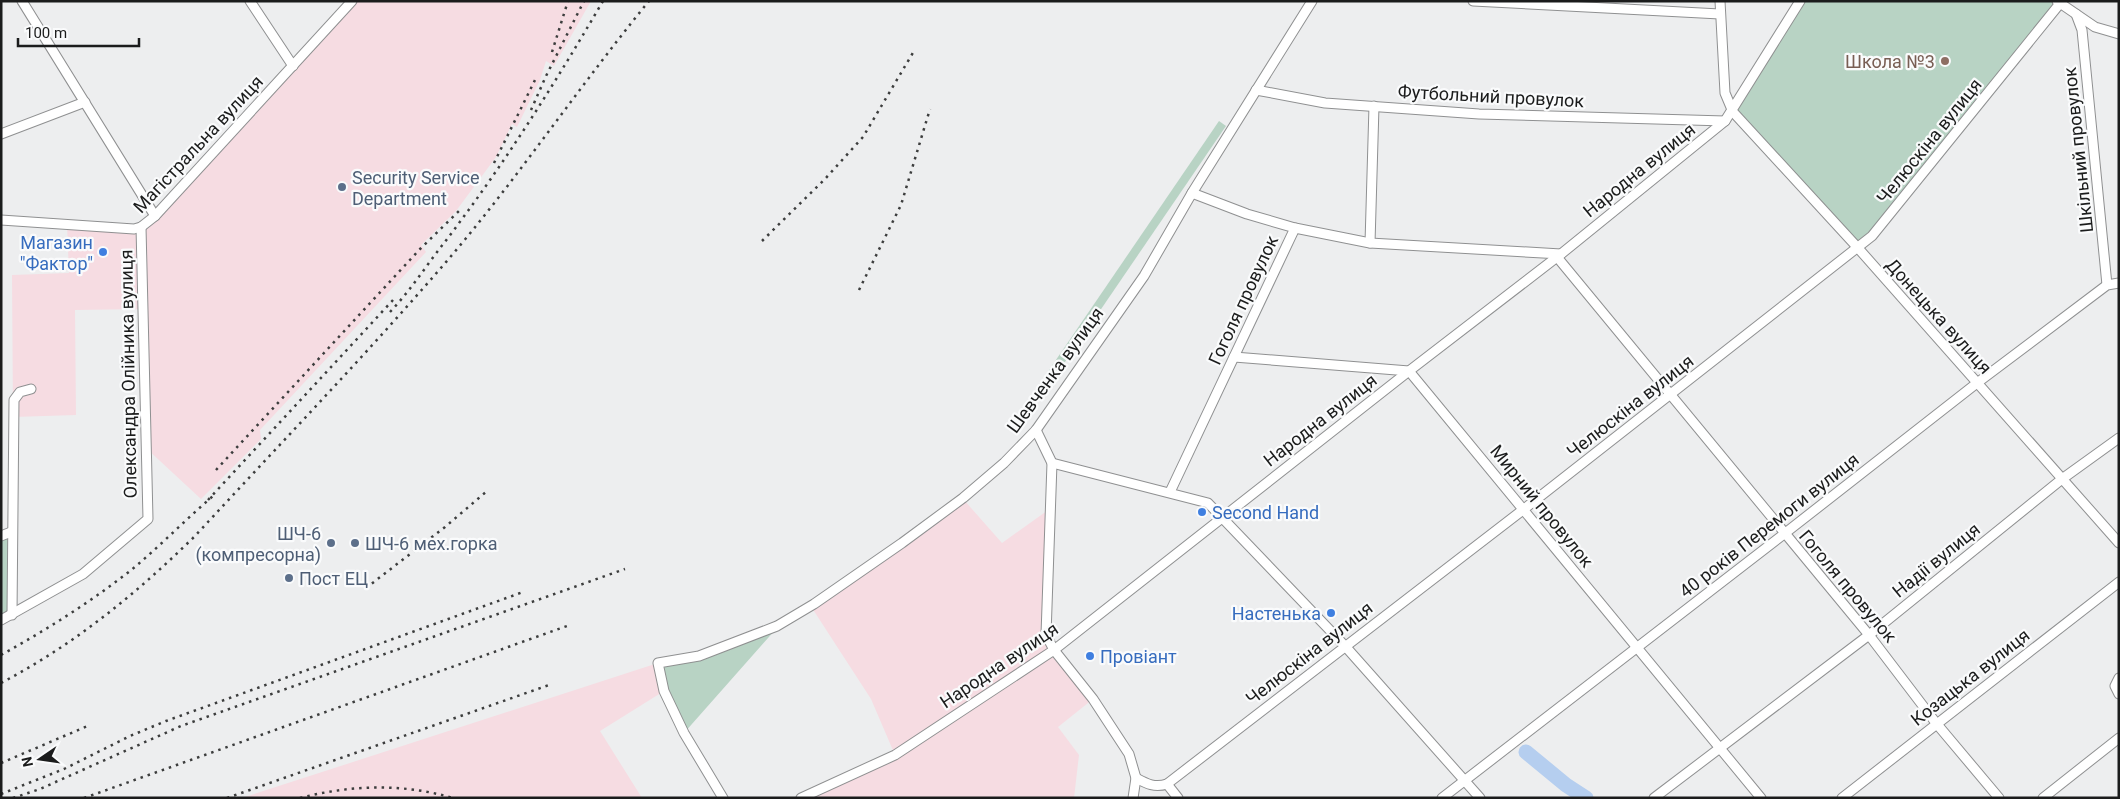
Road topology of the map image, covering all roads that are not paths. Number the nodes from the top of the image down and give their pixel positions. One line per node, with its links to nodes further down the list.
1 (22, 1): 14 (street)
2 (250, 1): 12 (street)
3 (352, 1): 12 (street, Магістральна вулиця)
4 (1312, 1): 13 (street, Шевченка вулиця)
5 (1473, 1): 9 (street)
6 (1720, 1): 9 (street)
7 (1800, 1): 16 (street, Народна вулиця)
8 (2060, 2): 10 (street); 25 (street, Челюскіна вулиця)
9 (1720, 14): 16 (street)
10 (2076, 14): 11 (street); 28 (street, Шкільний провулок)
11 (2119, 34)
12 (293, 66): 20 (street, Магістральна вулиця)
13 (1256, 90): 15 (street, Футбольний провулок); 19 (street, Шевченка вулиця)
14 (86, 102): 18 (street); 20 (street)
15 (1374, 106): 17 (street, Футбольний провулок); 24 (street)
16 (1733, 112): 17 (street, Народна вулиця); 25 (street, Донецька вулиця)
17 (1726, 122): 26 (street, Народна вулиця)
18 (1, 134)
19 (1192, 193): 23 (street); 34 (street, Шевченка вулиця)
20 (155, 216): 22 (street, Магістральна вулиця)
21 (1, 220): 22 (street, Магістральна вулиця)
22 (142, 227): 46 (street, Олександра Олійника вулиця)
23 (1295, 228): 24 (street, Гоголя провулок); 29 (street, Гоголя провулок)
24 (1370, 243): 26 (street, Гоголя провулок)
25 (1858, 248): 31 (street, Донецька вулиця); 33 (street, Челюскіна вулиця)
26 (1559, 255): 30 (street, Народна вулиця); 33 (street, Гоголя провулок)
27 (2119, 283): 28 (street, 40 років Перемоги вулиця)
28 (2108, 285): 31 (street, 40 років Перемоги вулиця)
29 (1234, 357): 30 (street); 38 (street, Гоголя провулок)
30 (1408, 371): 39 (street, Мирний провулок); 40 (street, Народна вулиця)
31 (1977, 382): 37 (street, Донецька вулиця); 42 (street, 40 років Перемоги вулиця)
32 (31, 389): 41 (street)
33 (1670, 396): 39 (street, Челюскіна вулиця); 42 (street, Гоголя провулок)
34 (1036, 430): 36 (street); 60 (street, Шевченка вулиця)
35 (2119, 438): 37 (street, Надії вулиця)
36 (1052, 463): 38 (street); 51 (street)
37 (2062, 479): 44 (street, Донецька вулиця); 48 (street, Надії вулиця)
38 (1170, 492): 40 (street)
39 (1524, 509): 49 (street, Челюскіна вулиця); 50 (street, Мирний провулок)
40 (1222, 518): 49 (street); 51 (street, Народна вулиця)
41 (11, 532): 43 (street); 46 (street)
42 (1784, 534): 48 (street, Гоголя провулок); 50 (street, 40 років Перемоги вулиця)
43 (1, 536)
44 (2119, 544)
45 (2119, 582): 54 (street, Козацька вулиця)
46 (12, 615): 47 (street)
47 (1, 620)
48 (1869, 635): 54 (street, Гоголя провулок); 56 (street, Надії вулиця)
49 (1345, 646): 58 (street); 59 (street, Челюскіна вулиця)
50 (1637, 648): 56 (street, Мирний провулок); 58 (street, 40 років Перемоги вулиця)
51 (1054, 650): 57 (street); 61 (street, Народна вулиця)
52 (2119, 678): 53 (street)
53 (2119, 694)
54 (1936, 723): 68 (street, Козацька вулиця); 69 (street, Гоголя провулок)
55 (2119, 738): 70 (street)
56 (1720, 748): 66 (street, Надії вулиця); 67 (street, Мирний провулок)
57 (1136, 778): 59 (street); 62 (street)
58 (1466, 780): 64 (street, 40 років Перемоги вулиця); 65 (street)
59 (1167, 784): 63 (street)
60 (722, 798)
61 (801, 798)
62 (1133, 798)
63 (1178, 798)
64 (1442, 798)
65 (1480, 798)
66 (1654, 798)
67 (1761, 798)
68 (1842, 798)
69 (1999, 798)
70 (2043, 798)

